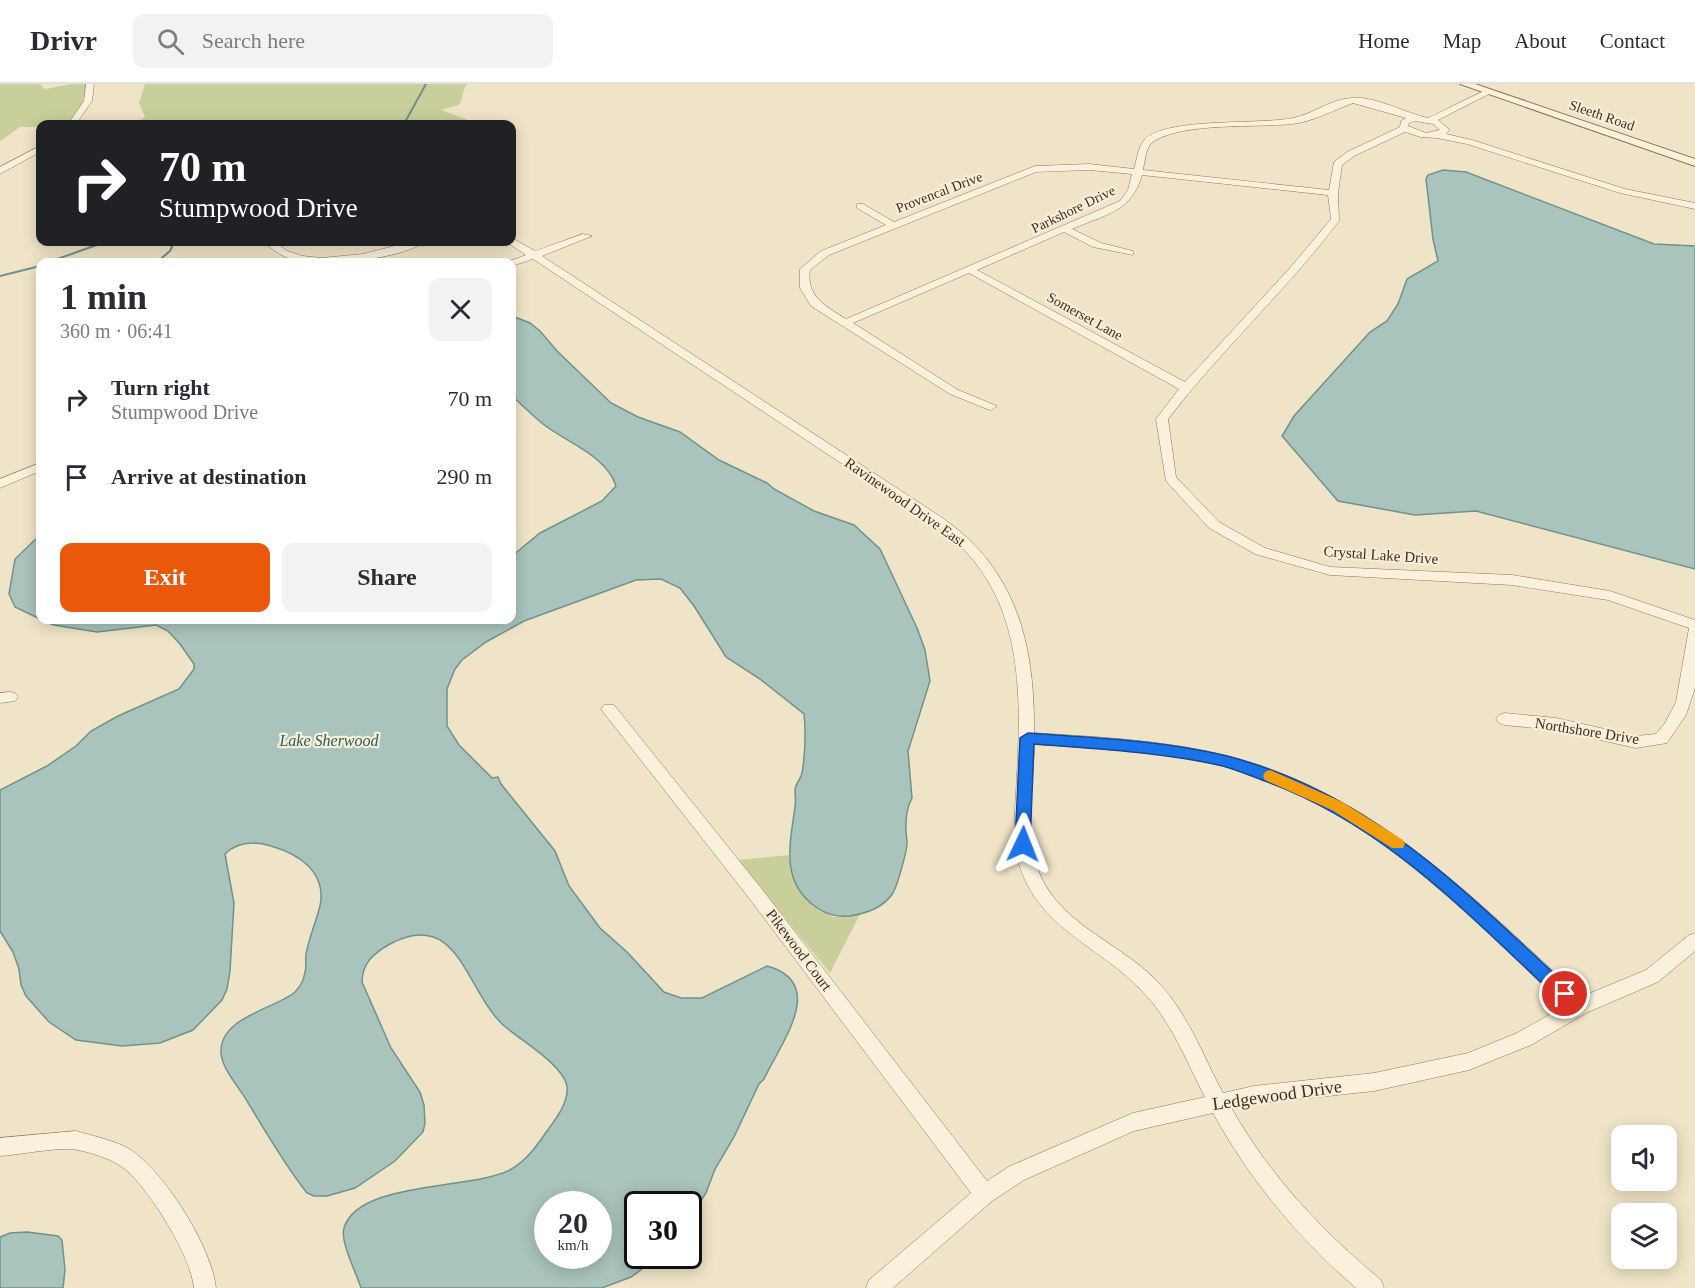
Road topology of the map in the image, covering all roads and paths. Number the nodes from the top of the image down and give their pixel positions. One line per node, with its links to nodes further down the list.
1 (90, 84): 7 (street)
2 (1465, 84): 3 (street, Sleeth Road)
3 (1488, 92): 4 (street, Sleeth Road); 8 (street)
4 (1500, 96): 10 (street, Crystal Lake Drive); 14 (street, Sleeth Road)
5 (1388, 110): 6 (street, Parkshore Drive); 9 (street, Parkshore Drive); 16 (street, Parkshore Drive)
6 (1415, 118): 8 (street, Crystal Lake Drive); 9 (street, Crystal Lake Drive)
7 (75, 120)
8 (1430, 120): 10 (street, Crystal Lake Drive)
9 (1405, 125): 11 (street, Crystal Lake Drive); 12 (street, Crystal Lake Drive)
10 (1442, 130): 11 (street, Crystal Lake Drive); 19 (street, Crystal Lake Drive)
11 (1418, 134): 12 (street, Crystal Lake Drive)
12 (1391, 138): 17 (street, Crystal Lake Drive)
13 (36, 151): 15 (street)
14 (1695, 163)
15 (0, 171)
16 (1138, 172): 17 (street, Provencal Drive); 20 (street, Provencal Drive); 21 (street, Parkshore Drive)
17 (1333, 193): 33 (street, Crystal Lake Drive)
18 (860, 206): 20 (street)
19 (1695, 206)
20 (893, 225): 32 (street, Provencal Drive)
21 (1065, 229): 26 (street); 31 (street, Parkshore Drive)
22 (587, 236): 27 (street)
23 (516, 244): 27 (street, Ravinewood Drive East)
24 (274, 246): 28 (street)
25 (406, 246): 29 (street)
26 (1129, 254)
27 (532, 256): 30 (street); 41 (street, Ravinewood Drive East)
28 (308, 258)
29 (352, 258)
30 (516, 262)
31 (970, 270): 32 (street, Parkshore Drive); 33 (street, Somerset Lane)
32 (845, 323): 34 (street, Provencal Drive)
33 (1185, 387): 37 (street, Crystal Lake Drive)
34 (991, 406)
35 (36, 469): 36 (street)
36 (0, 484)
37 (1695, 625)
38 (1695, 631): 40 (street, Northshore Drive)
39 (609, 709): 46 (street, Pikewood Court)
40 (1504, 719)
41 (1028, 738): 43 (street); 44 (street, Ravinewood Drive East)
42 (1695, 940): 43 (street, Ledgewood Drive)
43 (1579, 1007): 44 (street, Ledgewood Drive)
44 (1218, 1103): 46 (street, Ledgewood Drive); 47 (street, Ravinewood Drive East)
45 (0, 1147): 48 (street)
46 (985, 1194): 49 (street, Ledgewood Drive)
47 (1370, 1287)
48 (205, 1288)
49 (878, 1288)

